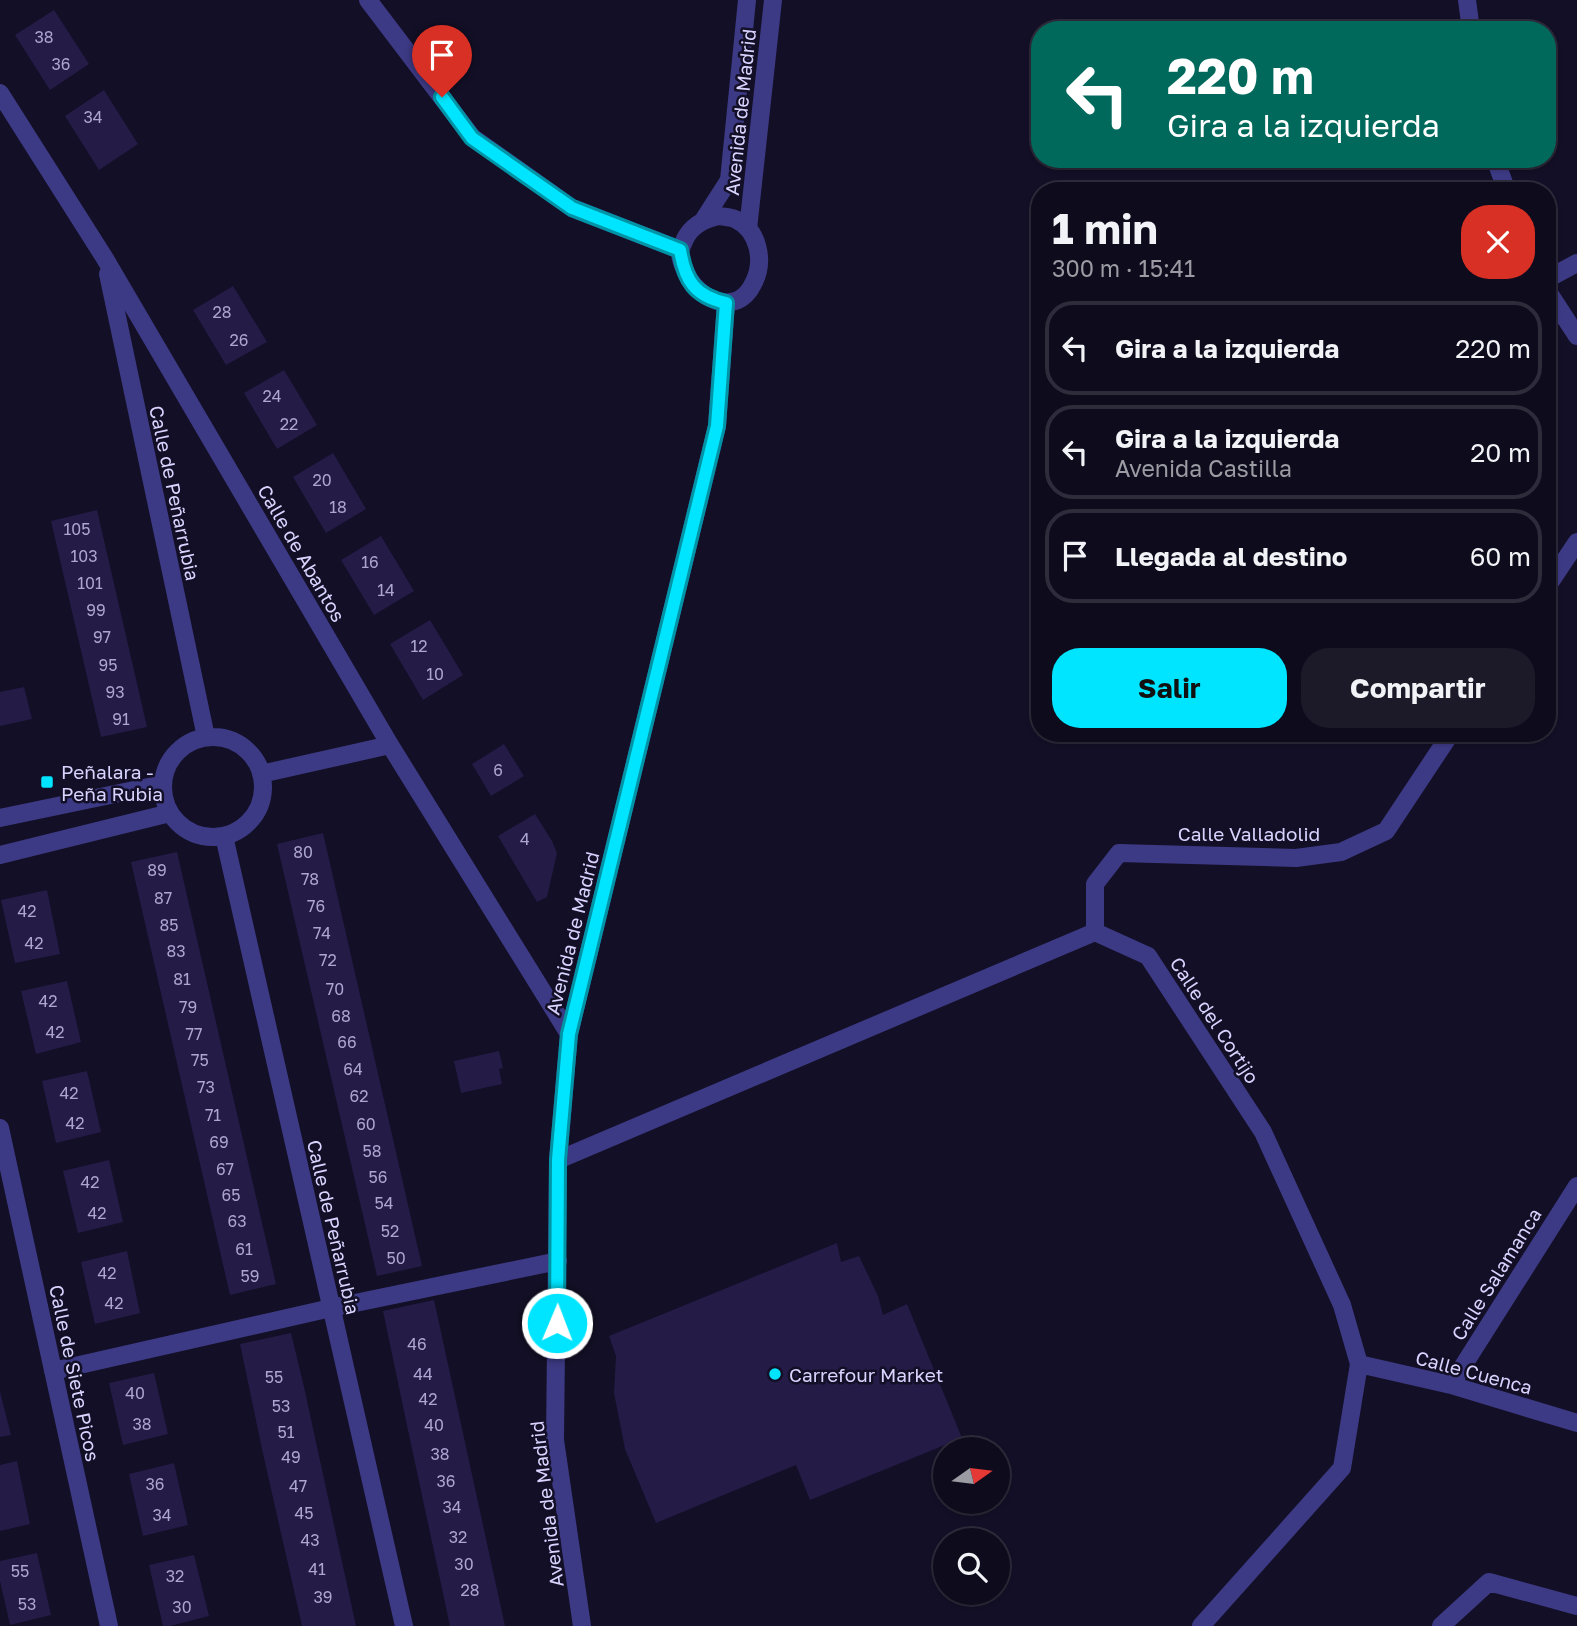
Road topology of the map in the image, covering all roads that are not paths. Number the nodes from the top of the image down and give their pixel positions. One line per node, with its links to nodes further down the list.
1 (368, 0): 5 (street)
2 (747, 0): 8 (street, Avenida de Madrid)
3 (773, 0): 9 (street, Avenida de Madrid)
4 (1467, 0): 6 (street)
5 (383, 9): 10 (street)
6 (1470, 21)
7 (0, 93): 11 (street, Calle de Abantos)
8 (704, 219): 9 (street); 10 (street)
9 (748, 229): 14 (street)
10 (680, 250): 14 (street)
11 (104, 257): 19 (street, Calle de Peñarrubia); 21 (street, Calle de Abantos)
12 (1577, 263): 13 (street)
13 (1556, 274)
14 (726, 303): 29 (street, Avenida de Madrid)
15 (1556, 304): 16 (street)
16 (1577, 336)
17 (1577, 542): 18 (street)
18 (1556, 574)
19 (206, 737): 22 (street); 23 (street)
20 (1445, 742): 28 (street, Calle Valladolid)
21 (390, 745): 22 (street); 29 (street, Calle de Abantos)
22 (261, 774): 26 (street)
23 (163, 783): 24 (street); 25 (street)
24 (170, 813): 26 (street); 27 (street)
25 (0, 818)
26 (224, 836): 34 (street, Calle de Peñarrubia)
27 (0, 855)
28 (1096, 932): 31 (street); 35 (street, Calle del Cortijo)
29 (569, 1034): 31 (street, Avenida de Madrid)
30 (0, 1128): 36 (street, Calle de Siete Picos)
31 (558, 1160): 33 (street, Avenida de Madrid)
32 (1577, 1186): 37 (street, Calle Salamanca)
33 (558, 1261): 34 (street); 42 (street, Avenida de Madrid)
34 (331, 1308): 36 (street); 41 (street, Calle de Peñarrubia)
35 (1359, 1364): 37 (street, Calle Cuenca); 43 (street, Calle del Cortijo)
36 (53, 1371): 40 (street, Calle de Siete Picos)
37 (1451, 1385): 38 (street, Calle Cuenca)
38 (1577, 1423)
39 (1577, 1606): 44 (street)
40 (109, 1626)
41 (404, 1626)
42 (582, 1626)
43 (1201, 1626)
44 (1441, 1626)

